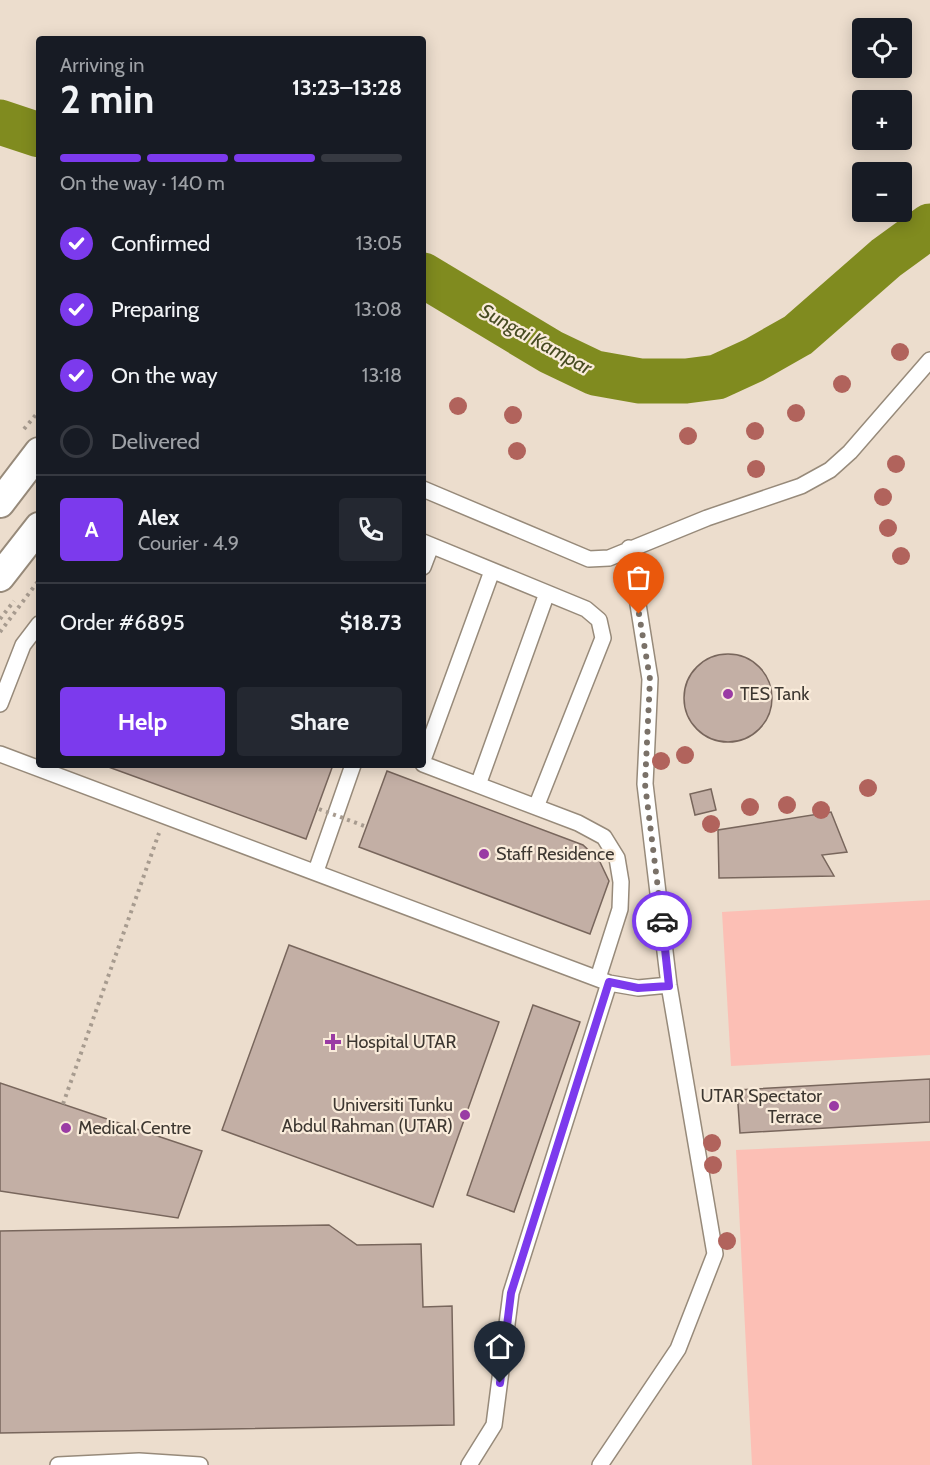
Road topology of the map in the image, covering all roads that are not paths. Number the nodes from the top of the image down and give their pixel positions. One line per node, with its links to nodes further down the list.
1 (930, 360): 7 (lane)
2 (36, 456): 4 (street)
3 (426, 490): 7 (lane)
4 (0, 503)
5 (36, 532): 9 (street)
6 (427, 544): 8 (lane)
7 (629, 549): 23 (lane)
8 (492, 571): 10 (lane); 14 (lane)
9 (0, 577)
10 (547, 593): 19 (lane); 20 (lane)
11 (36, 628): 12 (lane)
12 (0, 704)
13 (0, 754): 16 (lane)
14 (426, 754)
15 (426, 763): 19 (lane)
16 (36, 767)
17 (38, 768): 21 (lane)
18 (352, 768): 21 (lane)
19 (478, 785): 20 (lane)
20 (536, 807): 22 (lane)
21 (316, 871): 22 (lane)
22 (604, 980): 23 (lane); 26 (lane)
23 (669, 986): 27 (lane)
24 (58, 1465): 25 (lane)
25 (200, 1465)
26 (469, 1465)
27 (600, 1465)

